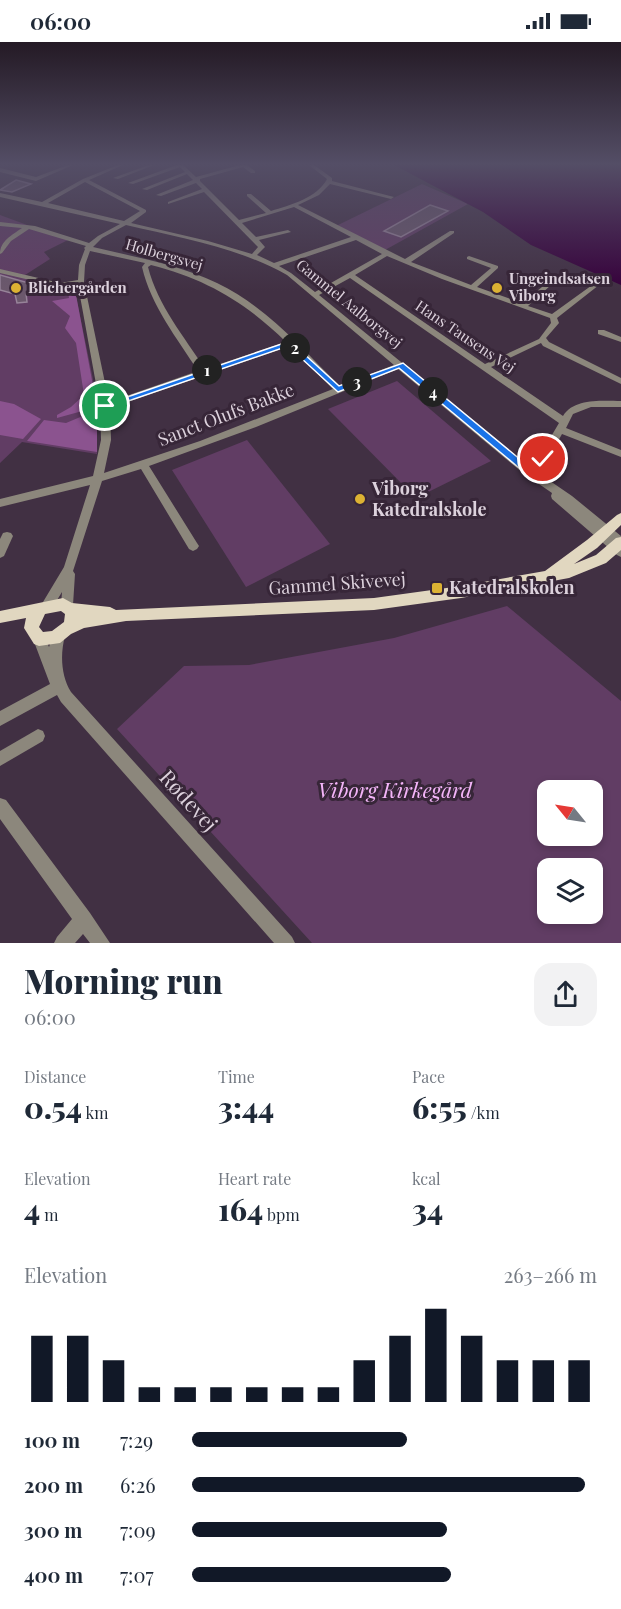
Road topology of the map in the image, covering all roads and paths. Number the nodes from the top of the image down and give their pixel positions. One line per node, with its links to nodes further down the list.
1 (57, 207): 9 (street, Gammel Aalborgvej)
2 (136, 207): 9 (street)
3 (225, 207): 8 (street)
4 (263, 207): 7 (street)
5 (288, 207): 7 (street)
6 (298, 207): 14 (street)
7 (270, 213): 8 (street)
8 (240, 222): 15 (street)
9 (125, 223): 16 (street); 19 (street, Gammel Aalborgvej)
10 (0, 224): 11 (street, Holbergsvej)
11 (28, 227): 16 (street, Holbergsvej); 17 (street)
12 (288, 232): 15 (street)
13 (452, 232): 21 (street)
14 (355, 238): 18 (street); 23 (street)
15 (255, 239): 19 (street)
16 (88, 247): 22 (street, Holbergsvej); 26 (street)
17 (0, 252)
18 (387, 254): 21 (street); 25 (street)
19 (254, 255): 23 (street, Gammel Aalborgvej)
20 (469, 258): 29 (street)
21 (406, 262): 29 (street)
22 (148, 263): 36 (street, Holbergsvej); 39 (street)
23 (275, 265): 30 (street, Gammel Aalborgvej)
24 (0, 271): 26 (street)
25 (351, 275): 30 (street); 38 (street, Hans Tausens Vej)
26 (81, 282): 43 (street)
27 (597, 284): 32 (street)
28 (549, 285): 31 (street)
29 (472, 288): 31 (street)
30 (315, 295): 37 (street, Gammel Aalborgvej)
31 (523, 306): 32 (street)
32 (554, 317): 34 (street)
33 (602, 332): 35 (street)
34 (543, 340): 38 (street); 40 (street)
35 (621, 340)
36 (290, 344): 39 (street); 41 (street, Holbergsvej)
37 (400, 364): 41 (street, Sanct Olufs Bakke); 47 (street, Gammel Aalborgvej)
38 (486, 367): 44 (street, Hans Tausens Vej)
39 (203, 372): 43 (street)
40 (621, 381)
41 (338, 390): 46 (street, Sanct Olufs Bakke)
42 (621, 404): 44 (street)
43 (105, 406): 48 (street)
44 (562, 425): 45 (street, Hans Tausens Vej); 47 (street)
45 (621, 454)
46 (142, 464): 48 (street, Sanct Olufs Bakke); 53 (street)
47 (527, 470): 51 (street, Gammel Aalborgvej)
48 (97, 480): 49 (street, Sanct Olufs Bakke); 56 (street)
49 (0, 502)
50 (621, 518): 51 (main road, Gammel Skivevej)
51 (604, 533): 54 (street, Gammel Aalborgvej); 57 (main road, Gammel Skivevej)
52 (7, 536): 55 (street)
53 (194, 546)
54 (620, 546): 57 (main road, Gammel Skivevej)
55 (0, 553)
56 (69, 568): 58 (street); 59 (street)
57 (549, 574): 60 (main road, Gammel Skivevej)
58 (69, 607): 59 (main road); 60 (main road, Gammel Skivevej); 62 (main road)
59 (44, 608): 61 (main road); 63 (main road)
60 (126, 615): 62 (main road, Gammel Skivevej)
61 (0, 619): 63 (main road)
62 (64, 632): 63 (main road); 64 (street)
63 (35, 633): 64 (street, Rødevej)
64 (58, 686): 65 (street); 72 (street, Rødevej)
65 (0, 719)
66 (38, 736): 67 (street)
67 (0, 759)
68 (0, 806): 69 (street)
69 (84, 919): 70 (street); 71 (street)
70 (63, 943)
71 (101, 943)
72 (286, 943)

